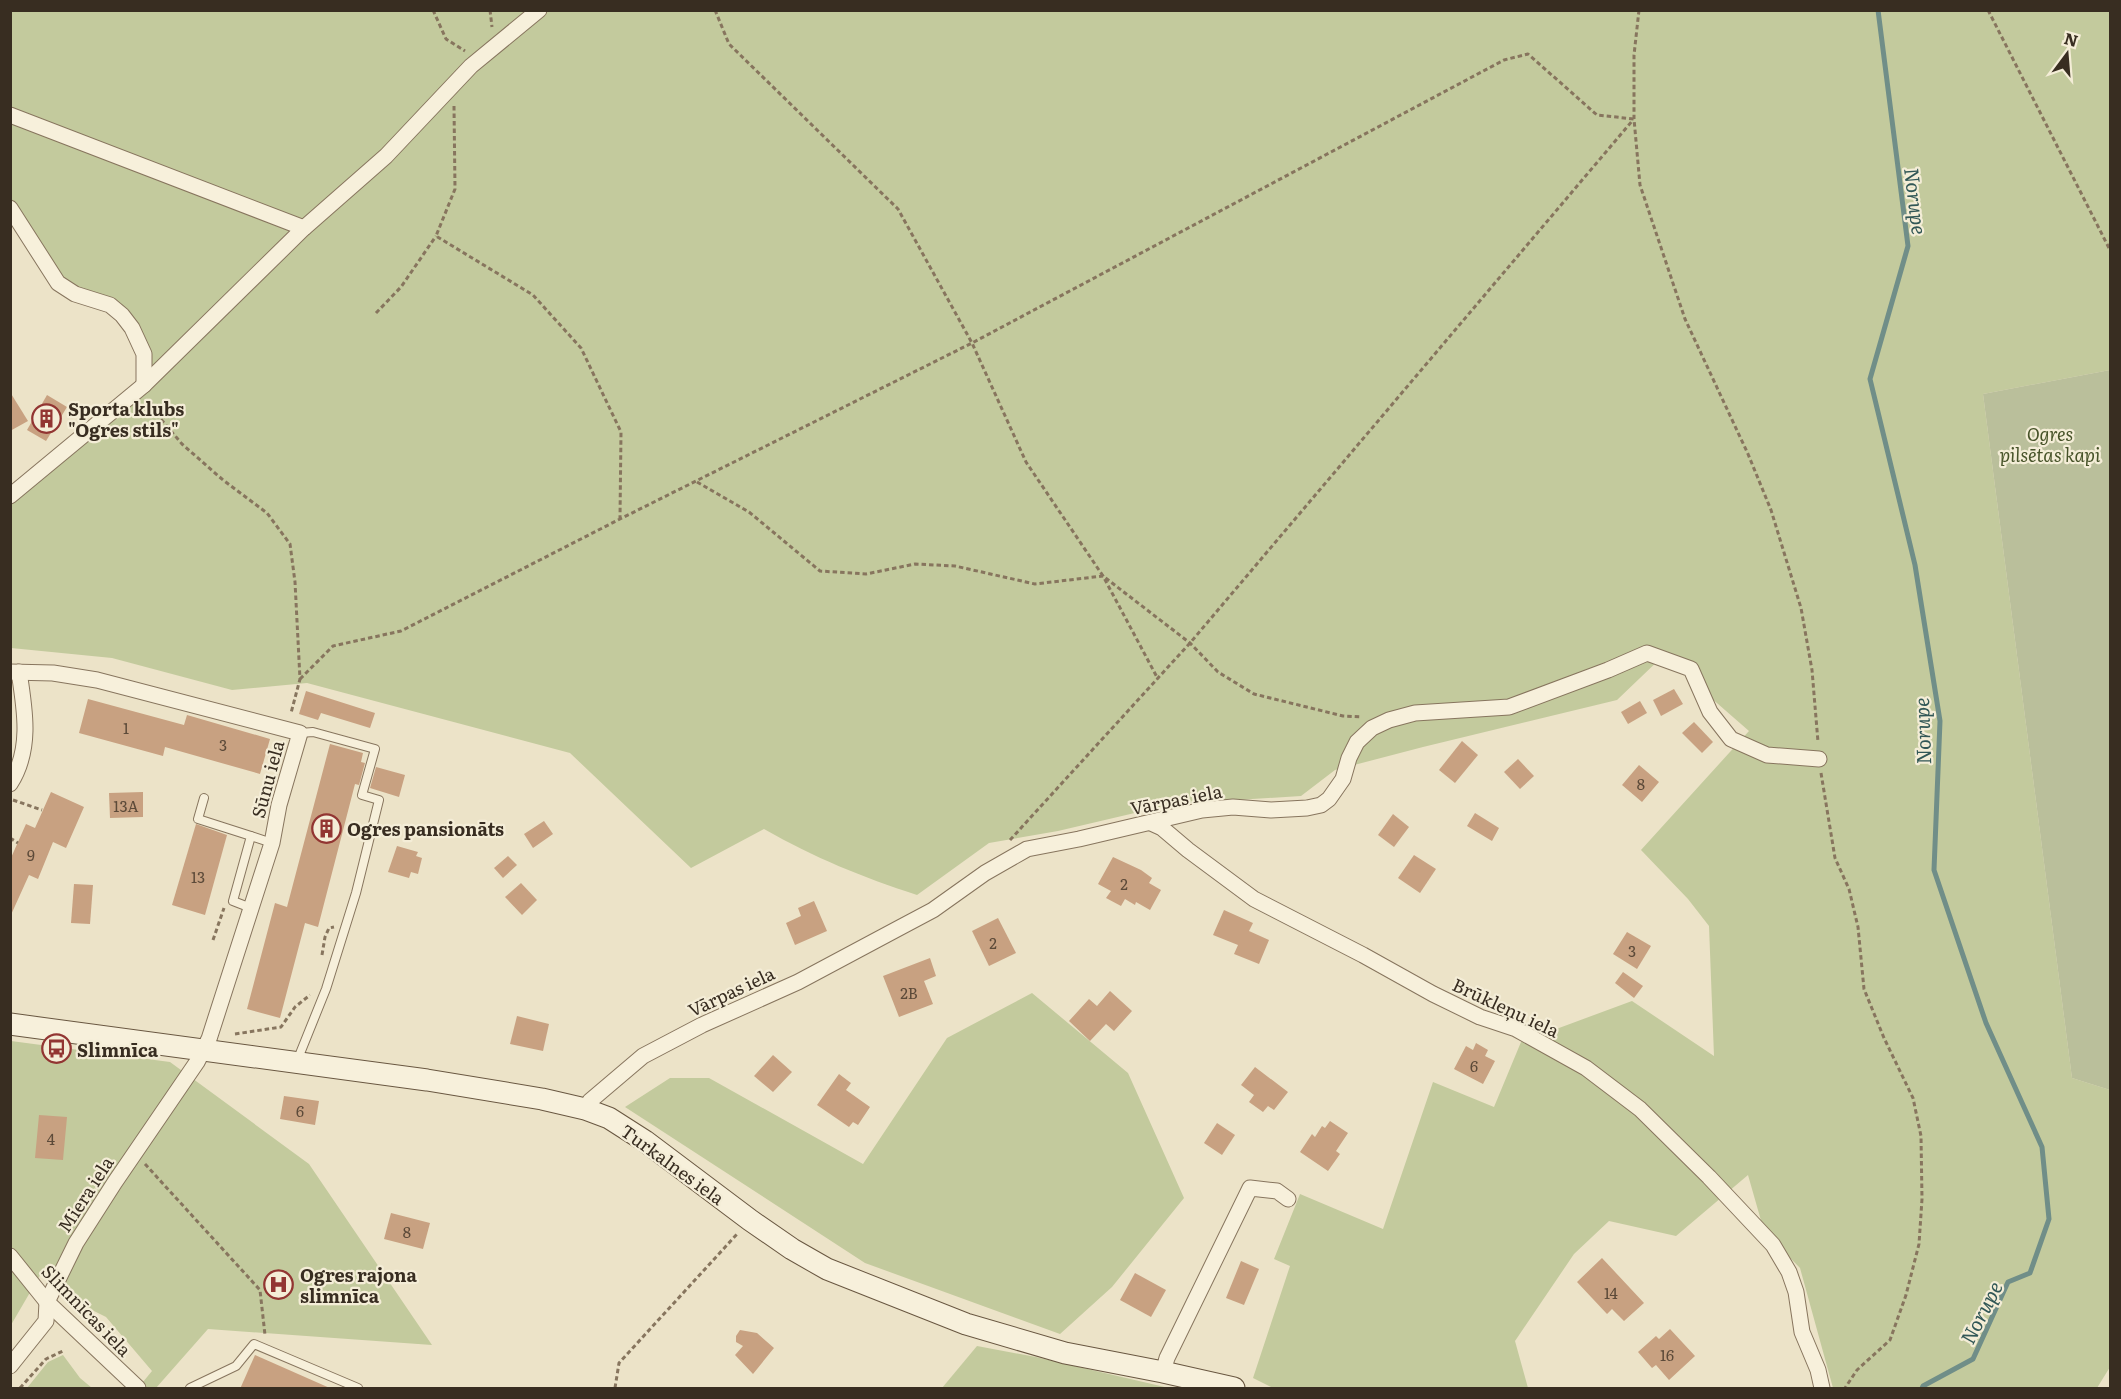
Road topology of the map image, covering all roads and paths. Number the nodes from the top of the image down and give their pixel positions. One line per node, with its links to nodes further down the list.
1 (433, 10): 6 (path)
2 (539, 10): 6 (street)
3 (715, 10): 15 (path)
4 (1639, 10): 9 (path)
5 (1988, 10): 13 (path)
6 (488, 52): 7 (street)
7 (454, 84): 11 (street); 12 (path)
8 (10, 114): 11 (street)
9 (1634, 119): 15 (path); 21 (path); 27 (path)
10 (10, 208): 16 (street)
11 (304, 228): 16 (street)
12 (436, 236): 14 (path); 19 (path)
13 (2110, 250)
14 (375, 313)
15 (972, 343): 17 (path); 20 (path)
16 (144, 385): 18 (street); 23 (path)
17 (697, 482): 19 (path); 20 (path)
18 (10, 496)
19 (620, 519): 23 (path)
20 (1103, 576): 21 (path); 24 (path)
21 (1190, 643): 24 (path); 25 (path)
22 (15, 672): 26 (street, Sūnu iela); 28 (street)
23 (300, 679): 26 (path)
24 (1158, 679): 37 (path)
25 (1363, 717)
26 (293, 731): 36 (street, Sūnu iela); 40 (lane)
27 (1819, 759): 32 (street, Vārpas iela); 65 (path)
28 (10, 784)
29 (204, 798): 33 (lane)
30 (10, 799): 31 (path)
31 (42, 810)
32 (1151, 823): 37 (street, Vārpas iela); 64 (street, Brūkleņu iela)
33 (251, 836): 36 (lane); 39 (lane)
34 (10, 838): 35 (path)
35 (18, 843)
36 (272, 843): 39 (street, Sūnu iela)
37 (1003, 862): 48 (street, Vārpas iela)
38 (226, 903): 41 (path)
39 (251, 908): 46 (street, Sūnu iela)
40 (346, 923): 42 (path); 47 (lane)
41 (213, 940)
42 (322, 962)
43 (318, 990): 45 (path)
44 (10, 1024): 46 (main road, Turkalnes iela)
45 (225, 1037)
46 (204, 1049): 47 (main road, Turkalnes iela); 53 (street, Miera iela)
47 (296, 1062): 48 (main road, Turkalnes iela)
48 (585, 1109): 51 (main road, Turkalnes iela)
49 (141, 1159): 54 (path)
50 (1288, 1199): 57 (street)
51 (750, 1220): 57 (main road, Turkalnes iela); 62 (path)
52 (10, 1256): 53 (street, Slimnīcas iela)
53 (47, 1302): 56 (street, Miera iela); 59 (street, Slimnīcas iela)
54 (265, 1349): 60 (lane); 61 (lane)
55 (65, 1350): 58 (path)
56 (10, 1366)
57 (1163, 1372): 63 (main road, Turkalnes iela)
58 (20, 1389)
59 (138, 1389)
60 (190, 1389)
61 (358, 1389)
62 (615, 1389)
63 (1234, 1389)
64 (1822, 1389)
65 (1845, 1389)

